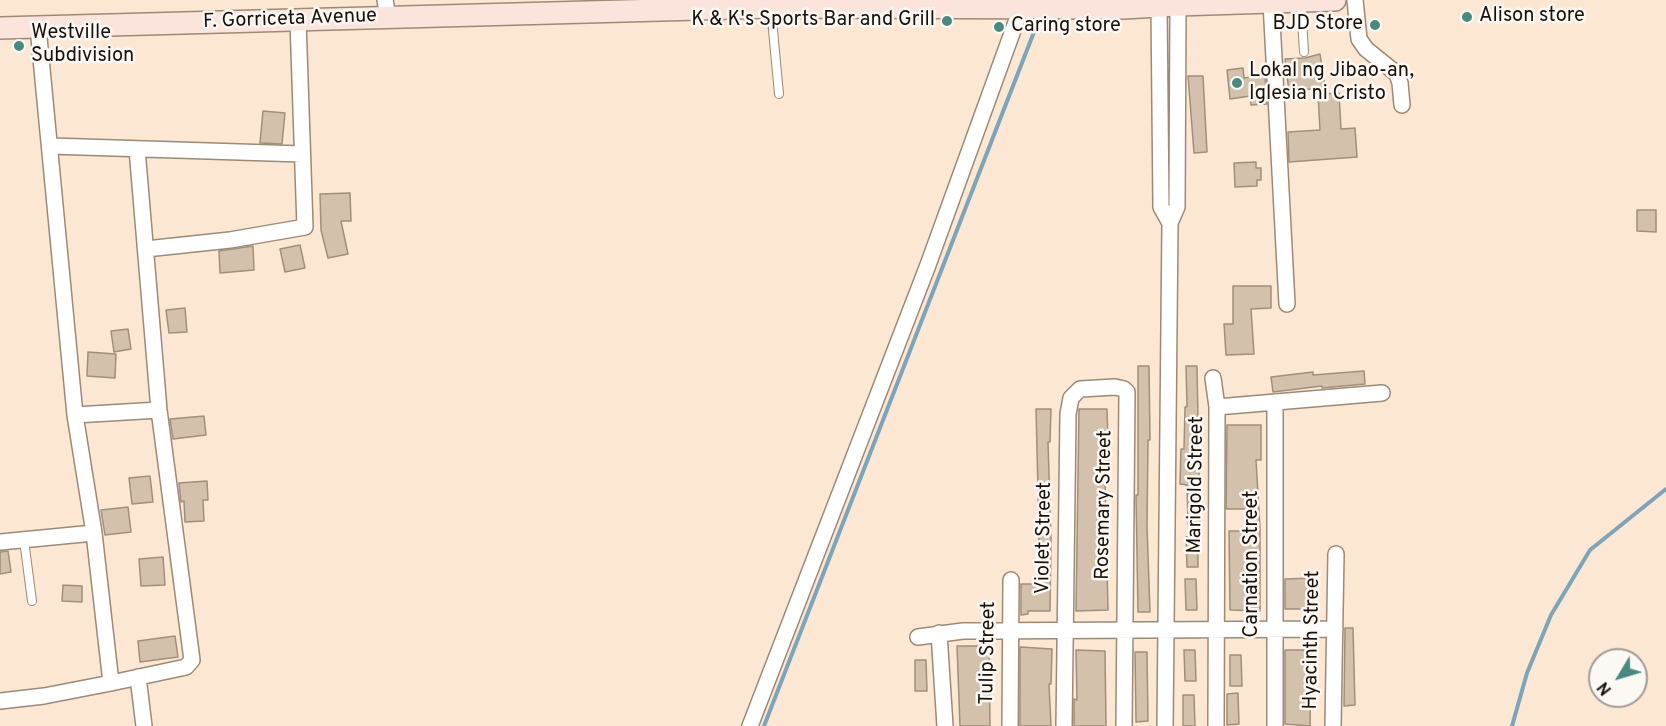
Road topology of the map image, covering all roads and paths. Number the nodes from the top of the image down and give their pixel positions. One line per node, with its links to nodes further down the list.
1 (1325, 0): 2 (main road, F. Gorriceta Avenue); 4 (main road, F. Gorriceta Avenue)
2 (1335, 0)
3 (1355, 0): 16 (street)
4 (1300, 1): 5 (main road, F. Gorriceta Avenue); 14 (lane)
5 (1271, 2): 8 (main road, F. Gorriceta Avenue); 21 (street)
6 (1022, 4): 7 (main road, F. Gorriceta Avenue); 9 (main road, F. Gorriceta Avenue); 48 (street)
7 (1124, 4): 8 (main road, F. Gorriceta Avenue)
8 (1169, 5): 41 (street)
9 (771, 7): 10 (main road, F. Gorriceta Avenue); 15 (lane)
10 (386, 9): 11 (main road, F. Gorriceta Avenue)
11 (298, 21): 12 (main road, F. Gorriceta Avenue); 19 (street)
12 (38, 27): 13 (main road, F. Gorriceta Avenue); 17 (street)
13 (0, 28)
14 (1304, 52)
15 (779, 94)
16 (1402, 105)
17 (51, 146): 18 (street); 28 (street)
18 (137, 149): 19 (street); 20 (street)
19 (302, 154): 20 (street)
20 (146, 249): 27 (street)
21 (1287, 304)
22 (1213, 378): 26 (street)
23 (1115, 387): 39 (street, Violet Street); 40 (street, Rosemary Street)
24 (1382, 393): 25 (street, Marigold Street)
25 (1275, 402): 26 (street, Marigold Street); 37 (street, Carnation Street)
26 (1217, 407): 36 (street, Marigold Street)
27 (159, 410): 28 (street); 44 (street)
28 (75, 415): 29 (street)
29 (94, 533): 30 (street); 45 (street)
30 (24, 540): 31 (street); 34 (lane)
31 (0, 542)
32 (1335, 554): 35 (street, Hyacinth Street)
33 (1011, 580): 38 (street, Tulip Street)
34 (32, 601)
35 (1335, 629): 37 (street); 56 (street, Hyacinth Street)
36 (1217, 630): 37 (street); 41 (street); 54 (street, Marigold Street)
37 (1274, 630): 55 (street, Carnation Street)
38 (1011, 631): 39 (street); 42 (street); 50 (street, Tulip Street)
39 (1065, 631): 40 (street); 51 (street, Violet Street)
40 (1125, 631): 41 (street); 52 (street)
41 (1166, 631): 53 (street)
42 (939, 633): 43 (street); 49 (street)
43 (918, 637)
44 (138, 677): 45 (street); 47 (street)
45 (111, 683): 46 (street)
46 (0, 701)
47 (144, 726)
48 (750, 726)
49 (945, 726)
50 (1010, 726)
51 (1064, 726)
52 (1124, 726)
53 (1165, 726)
54 (1216, 726)
55 (1275, 726)
56 (1333, 726)

